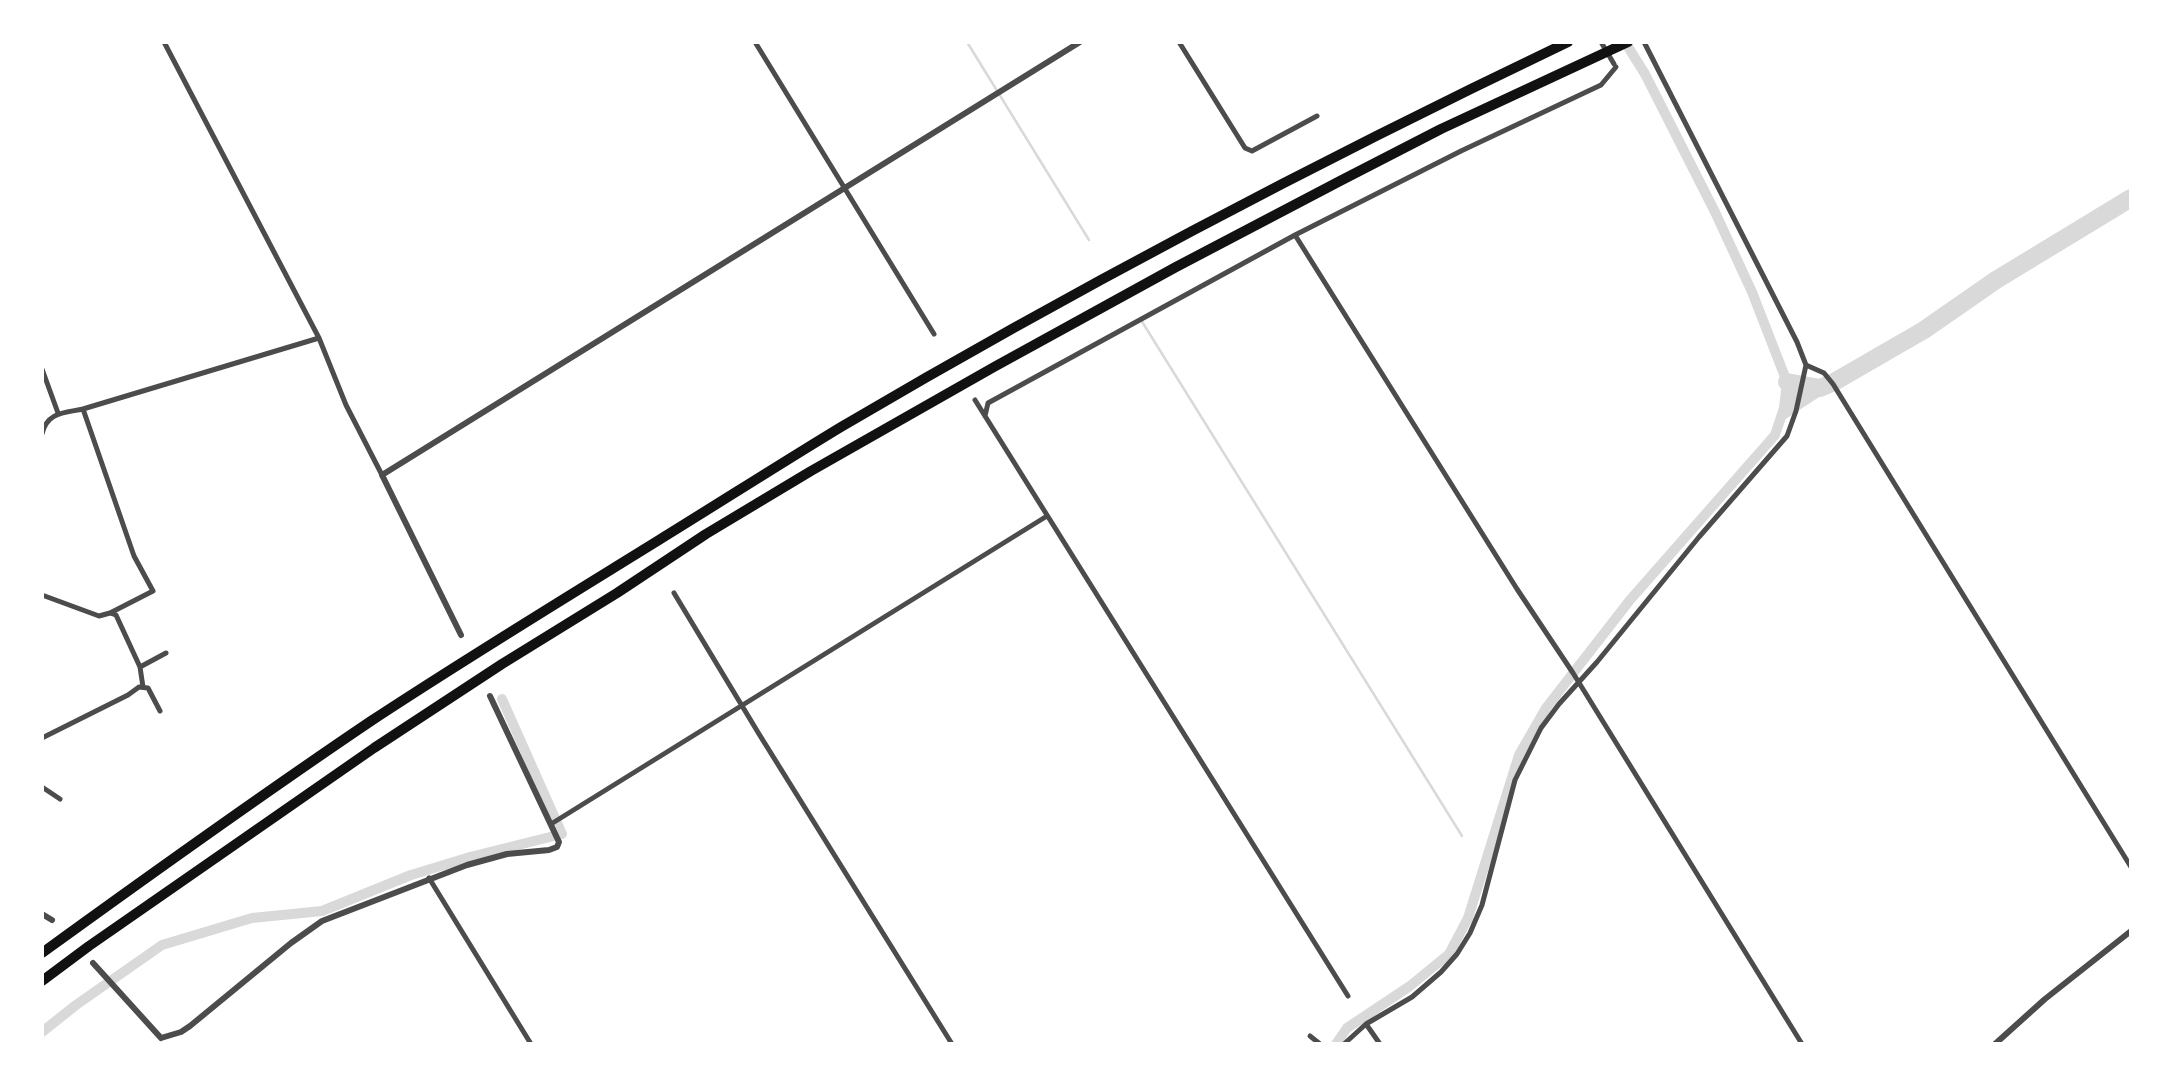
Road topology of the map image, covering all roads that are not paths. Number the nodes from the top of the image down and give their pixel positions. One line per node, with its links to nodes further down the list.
1 (164, 42): 13 (street)
2 (755, 42): 10 (street)
3 (1080, 42): 10 (street)
4 (1179, 42): 9 (street)
5 (1568, 42): 43 (highway)
6 (1601, 42): 11 (street)
7 (1628, 42): 45 (highway)
8 (1644, 42): 14 (street)
9 (1317, 116)
10 (845, 188): 12 (street); 21 (street)
11 (1295, 235): 19 (street); 29 (street)
12 (934, 334)
13 (319, 338): 17 (street); 21 (street)
14 (1806, 365): 29 (street); 38 (street)
15 (42, 369): 18 (street)
16 (975, 400): 19 (street)
17 (83, 409): 18 (street); 25 (street)
18 (58, 413): 20 (street)
19 (985, 416): 22 (street)
20 (42, 434)
21 (382, 475): 26 (street)
22 (1047, 516): 32 (street); 46 (street)
23 (674, 593): 32 (street)
24 (42, 595): 25 (street)
25 (110, 613): 28 (street)
26 (461, 635)
27 (166, 653): 28 (street)
28 (140, 667): 30 (street)
29 (1578, 682): 47 (street); 55 (street)
30 (143, 687): 33 (street); 34 (street)
31 (490, 696): 37 (street)
32 (742, 706): 37 (street); 51 (street)
33 (160, 711)
34 (42, 738)
35 (42, 787): 36 (street)
36 (60, 799)
37 (551, 824): 39 (street)
38 (2131, 867)
39 (429, 878): 49 (street); 50 (street)
40 (42, 914): 41 (street)
41 (52, 920)
42 (2131, 931): 56 (street)
43 (42, 953)
44 (93, 963): 49 (street)
45 (42, 981)
46 (1348, 996)
47 (1366, 1024): 53 (street); 54 (street)
48 (1310, 1036): 52 (street)
49 (159, 1041)
50 (531, 1044)
51 (952, 1044)
52 (1320, 1044)
53 (1344, 1044)
54 (1380, 1044)
55 (1802, 1044)
56 (1995, 1044)

